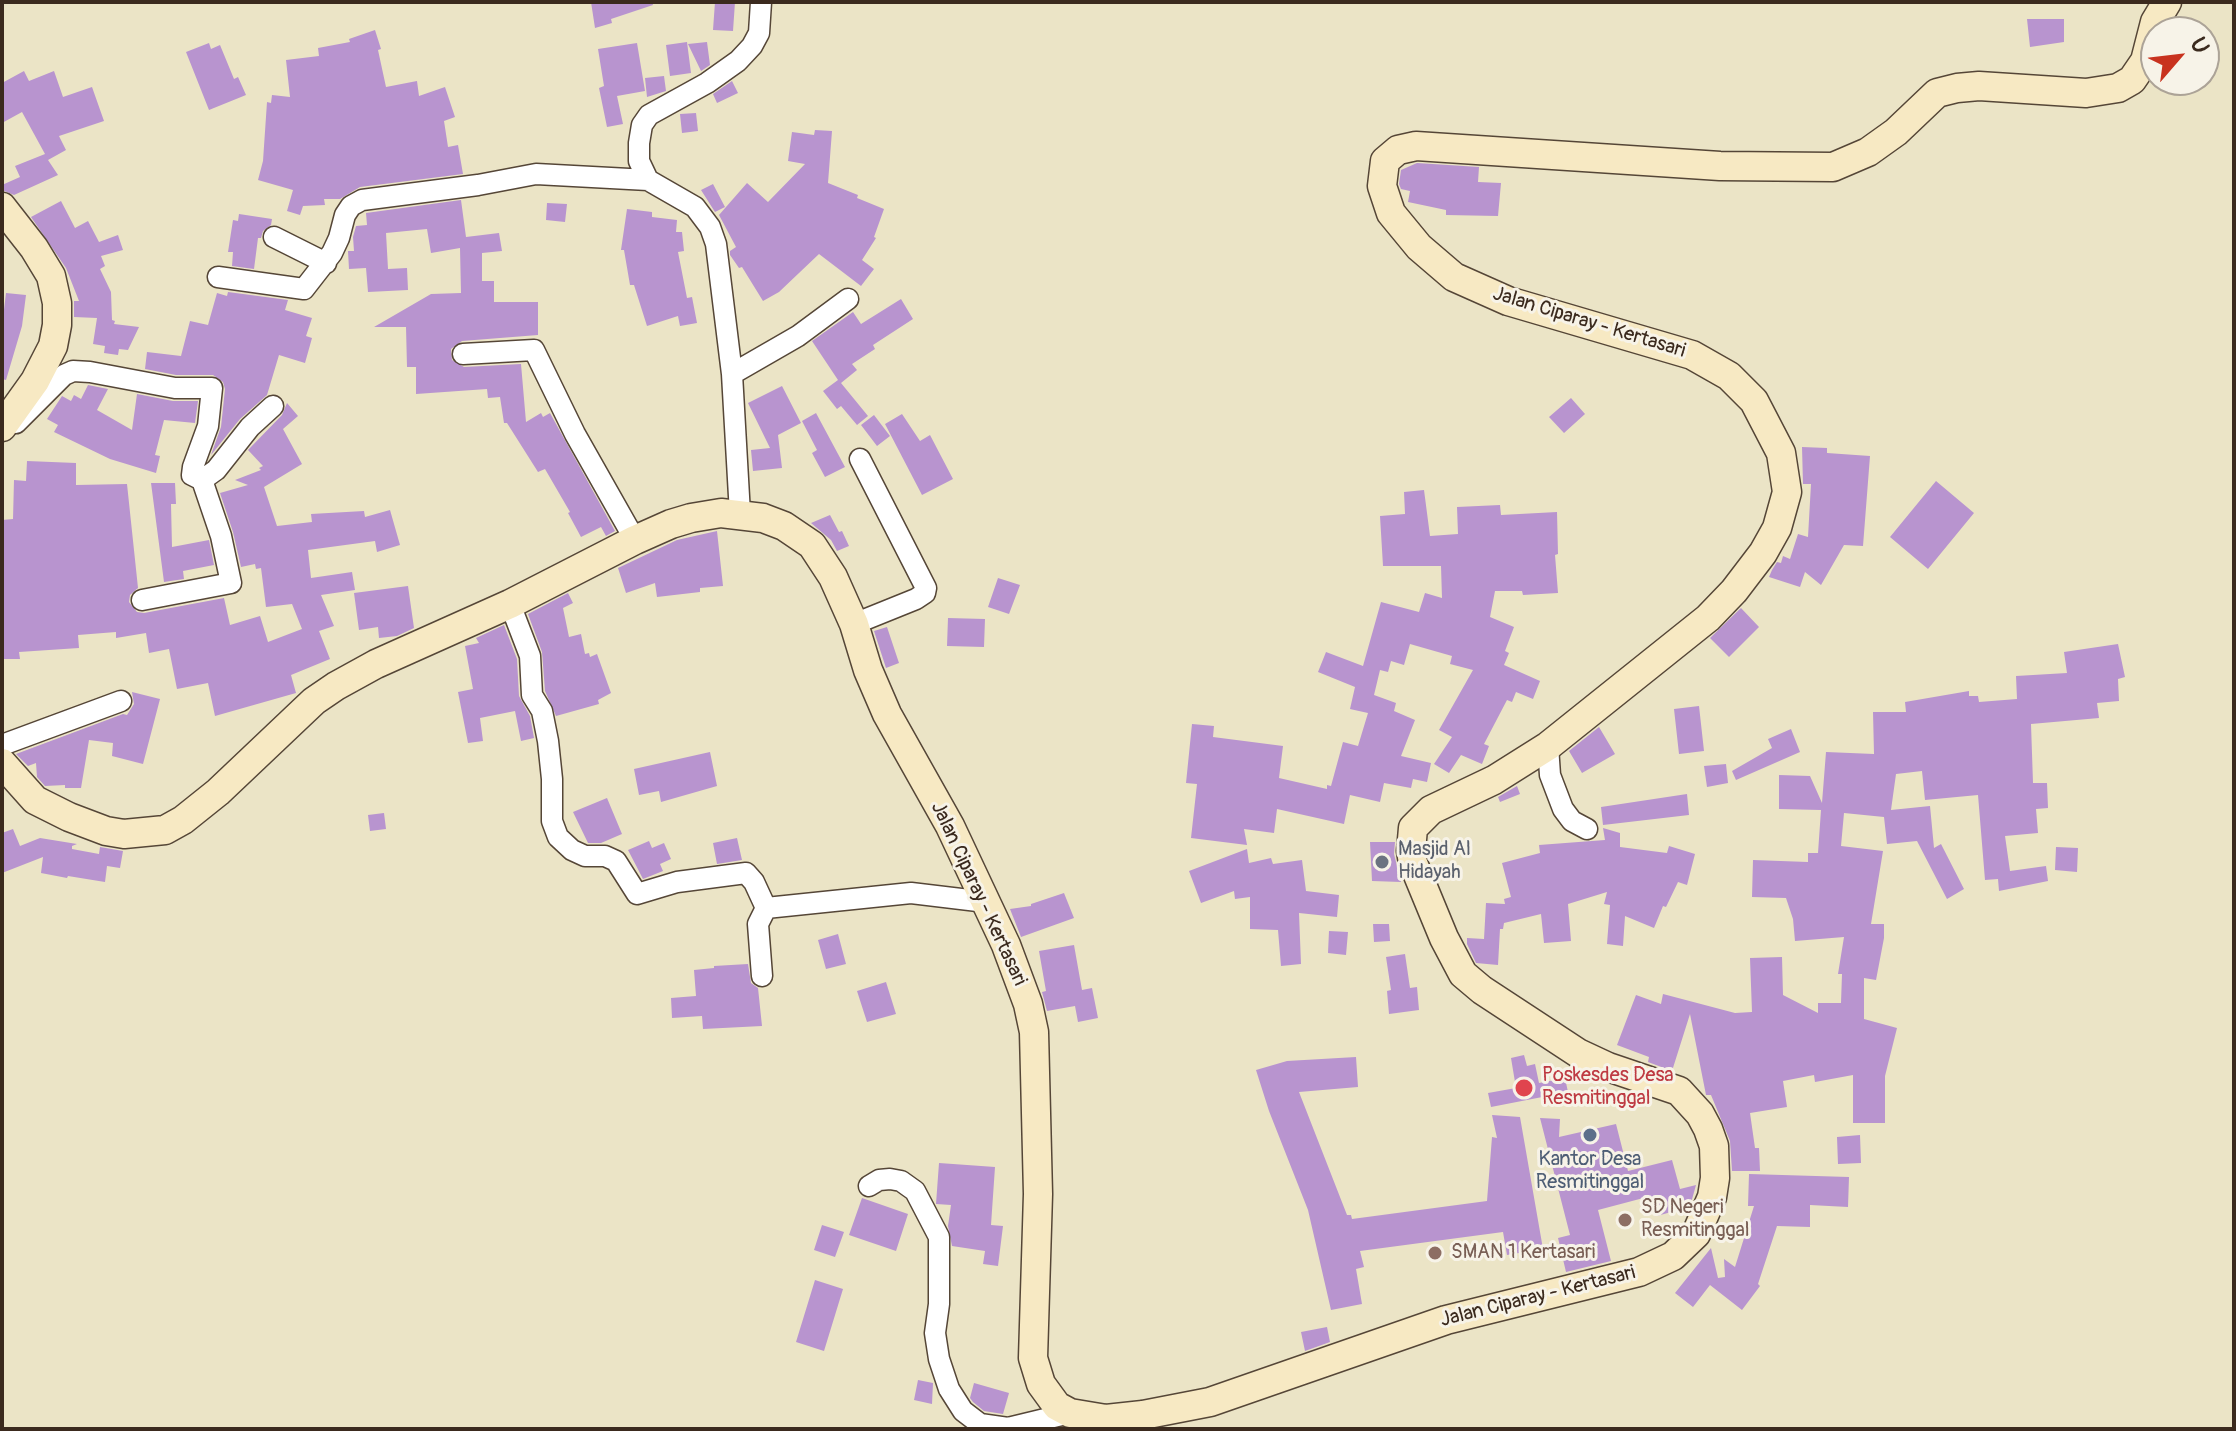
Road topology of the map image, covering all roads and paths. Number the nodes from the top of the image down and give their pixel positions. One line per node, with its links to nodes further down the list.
1 (761, 2): 3 (street)
2 (2167, 2): 22 (main road, Jalan Ciparay - Kertasari)
3 (648, 180): 6 (street); 10 (street)
4 (2, 207): 12 (main road)
5 (274, 237): 6 (street)
6 (326, 263): 7 (street)
7 (218, 277)
8 (848, 299): 10 (street)
9 (463, 354): 16 (street)
10 (732, 374): 15 (street)
11 (273, 406): 14 (street)
12 (2, 428): 14 (street)
13 (860, 459): 19 (street)
14 (202, 480): 17 (street)
15 (740, 514): 16 (main road, Jalan Ciparay - Kertasari); 19 (main road, Jalan Ciparay - Kertasari)
16 (635, 540): 18 (main road, Jalan Ciparay - Kertasari)
17 (142, 600)
18 (510, 604): 23 (main road, Jalan Ciparay - Kertasari); 26 (street)
19 (854, 624): 25 (main road, Jalan Ciparay - Kertasari)
20 (121, 701): 21 (street)
21 (2, 745)
22 (1548, 746): 24 (street); 29 (main road, Jalan Ciparay - Kertasari)
23 (2, 763)
24 (1587, 829)
25 (986, 902): 26 (street); 29 (main road, Jalan Ciparay - Kertasari)
26 (766, 908): 27 (street)
27 (762, 976)
28 (869, 1186): 29 (street)
29 (1070, 1413)

